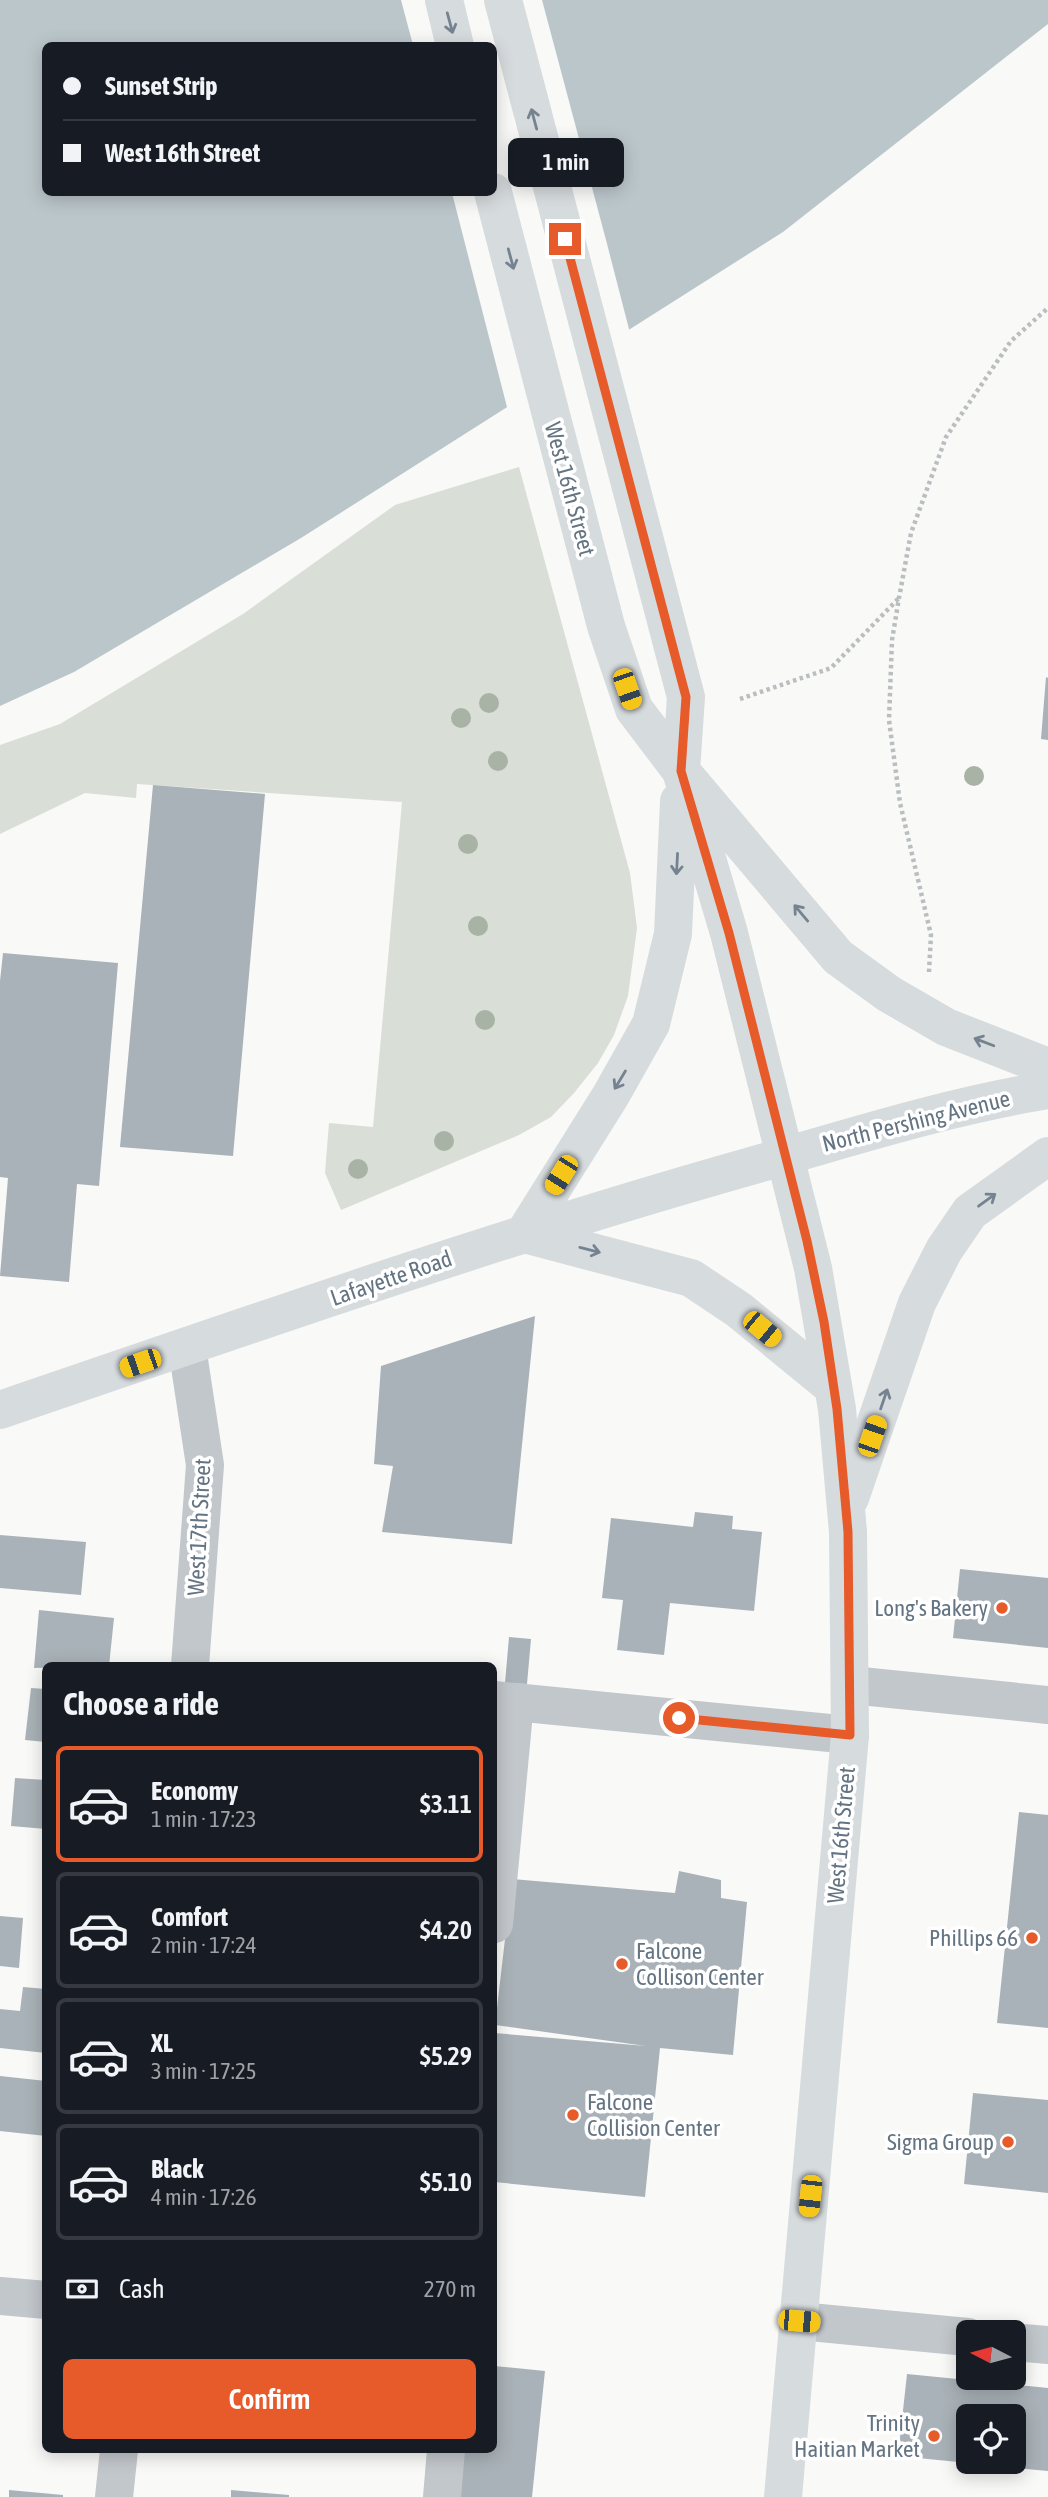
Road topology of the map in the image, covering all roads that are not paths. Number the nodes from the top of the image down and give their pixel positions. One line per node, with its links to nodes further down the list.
1 (444, 0): 3 (main road, one-way to 3)
2 (503, 0): 5 (main road, West 16th Street, one-way to 2)
3 (454, 42)
4 (495, 196): 5 (main road, West 16th Street, one-way to 5)
5 (681, 771): 6 (main road, one-way to 5); 8 (main road, West 16th Street); 10 (main road, one-way to 10)
6 (1048, 1067)
7 (1048, 1090): 8 (main road, North Pershing Avenue)
8 (786, 1156): 10 (main road, Lafayette Road); 12 (main road, West 16th Street)
9 (1048, 1156): 14 (main road, one-way to 9)
10 (524, 1234): 11 (main road, Lafayette Road); 12 (main road, one-way to 12)
11 (187, 1347): 13 (main road, Lafayette Road); 15 (street, West 17th Street)
12 (832, 1387): 14 (main road, West 16th Street)
13 (0, 1410)
14 (846, 1510): 16 (main road, West 16th Street)
15 (190, 1662)
16 (851, 1685): 18 (street); 19 (main road, West 16th Street)
17 (504, 1701): 19 (street); 20 (street)
18 (1048, 1705)
19 (850, 1735): 23 (main road, West 16th Street)
20 (497, 1857)
21 (0, 2296): 22 (street)
22 (42, 2300)
23 (799, 2321): 24 (street); 31 (main road, West 16th Street)
24 (956, 2336)
25 (1026, 2343): 26 (street)
26 (1048, 2345)
27 (119, 2453): 29 (street)
28 (446, 2453): 30 (street)
29 (114, 2497)
30 (442, 2497)
31 (783, 2497)

